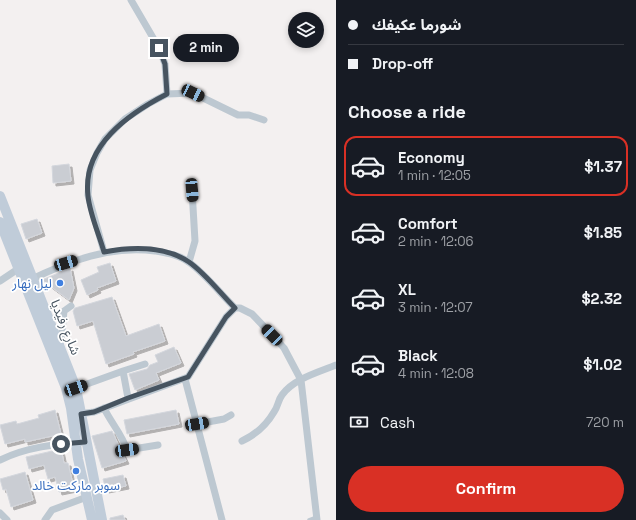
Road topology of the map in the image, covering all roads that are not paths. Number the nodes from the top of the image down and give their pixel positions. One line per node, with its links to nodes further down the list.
1 (131, 0): 2 (street)
2 (167, 94): 3 (street); 7 (street)
3 (264, 120)
4 (192, 190): 8 (street)
5 (0, 196): 11 (main road, شارع رفيديا)
6 (0, 222): 9 (main road, شارع رفيديا)
7 (104, 252): 8 (street); 11 (street)
8 (189, 262): 13 (street)
9 (18, 269): 10 (street); 11 (main road, شارع رفيديا)
10 (0, 281)
11 (28, 281): 14 (main road, شارع رفيديا); 23 (main road, شارع رفيديا)
12 (71, 306): 14 (street)
13 (235, 308): 18 (street); 19 (street)
14 (59, 344): 20 (main road, شارع رفيديا)
15 (145, 364): 17 (street)
16 (336, 365): 19 (street)
17 (123, 372): 20 (street); 21 (street)
18 (184, 379): 21 (street); 25 (street)
19 (301, 380): 26 (street); 32 (street)
20 (76, 388): 23 (main road, شارع رفيديا)
21 (128, 398): 22 (street)
22 (104, 408): 23 (street); 28 (street)
23 (77, 414): 27 (main road, شارع رفيديا)
24 (231, 415): 25 (street)
25 (197, 424): 37 (street)
26 (242, 441)
27 (80, 443): 29 (street); 30 (main road, شارع رفيديا); 36 (main road, شارع رفيديا)
28 (158, 445)
29 (0, 460)
30 (87, 497): 34 (street); 35 (main road, شارع رفيديا)
31 (0, 513): 33 (street)
32 (317, 518): 38 (lane)
33 (7, 520)
34 (44, 520)
35 (92, 520)
36 (102, 520)
37 (222, 520)
38 (309, 520)

